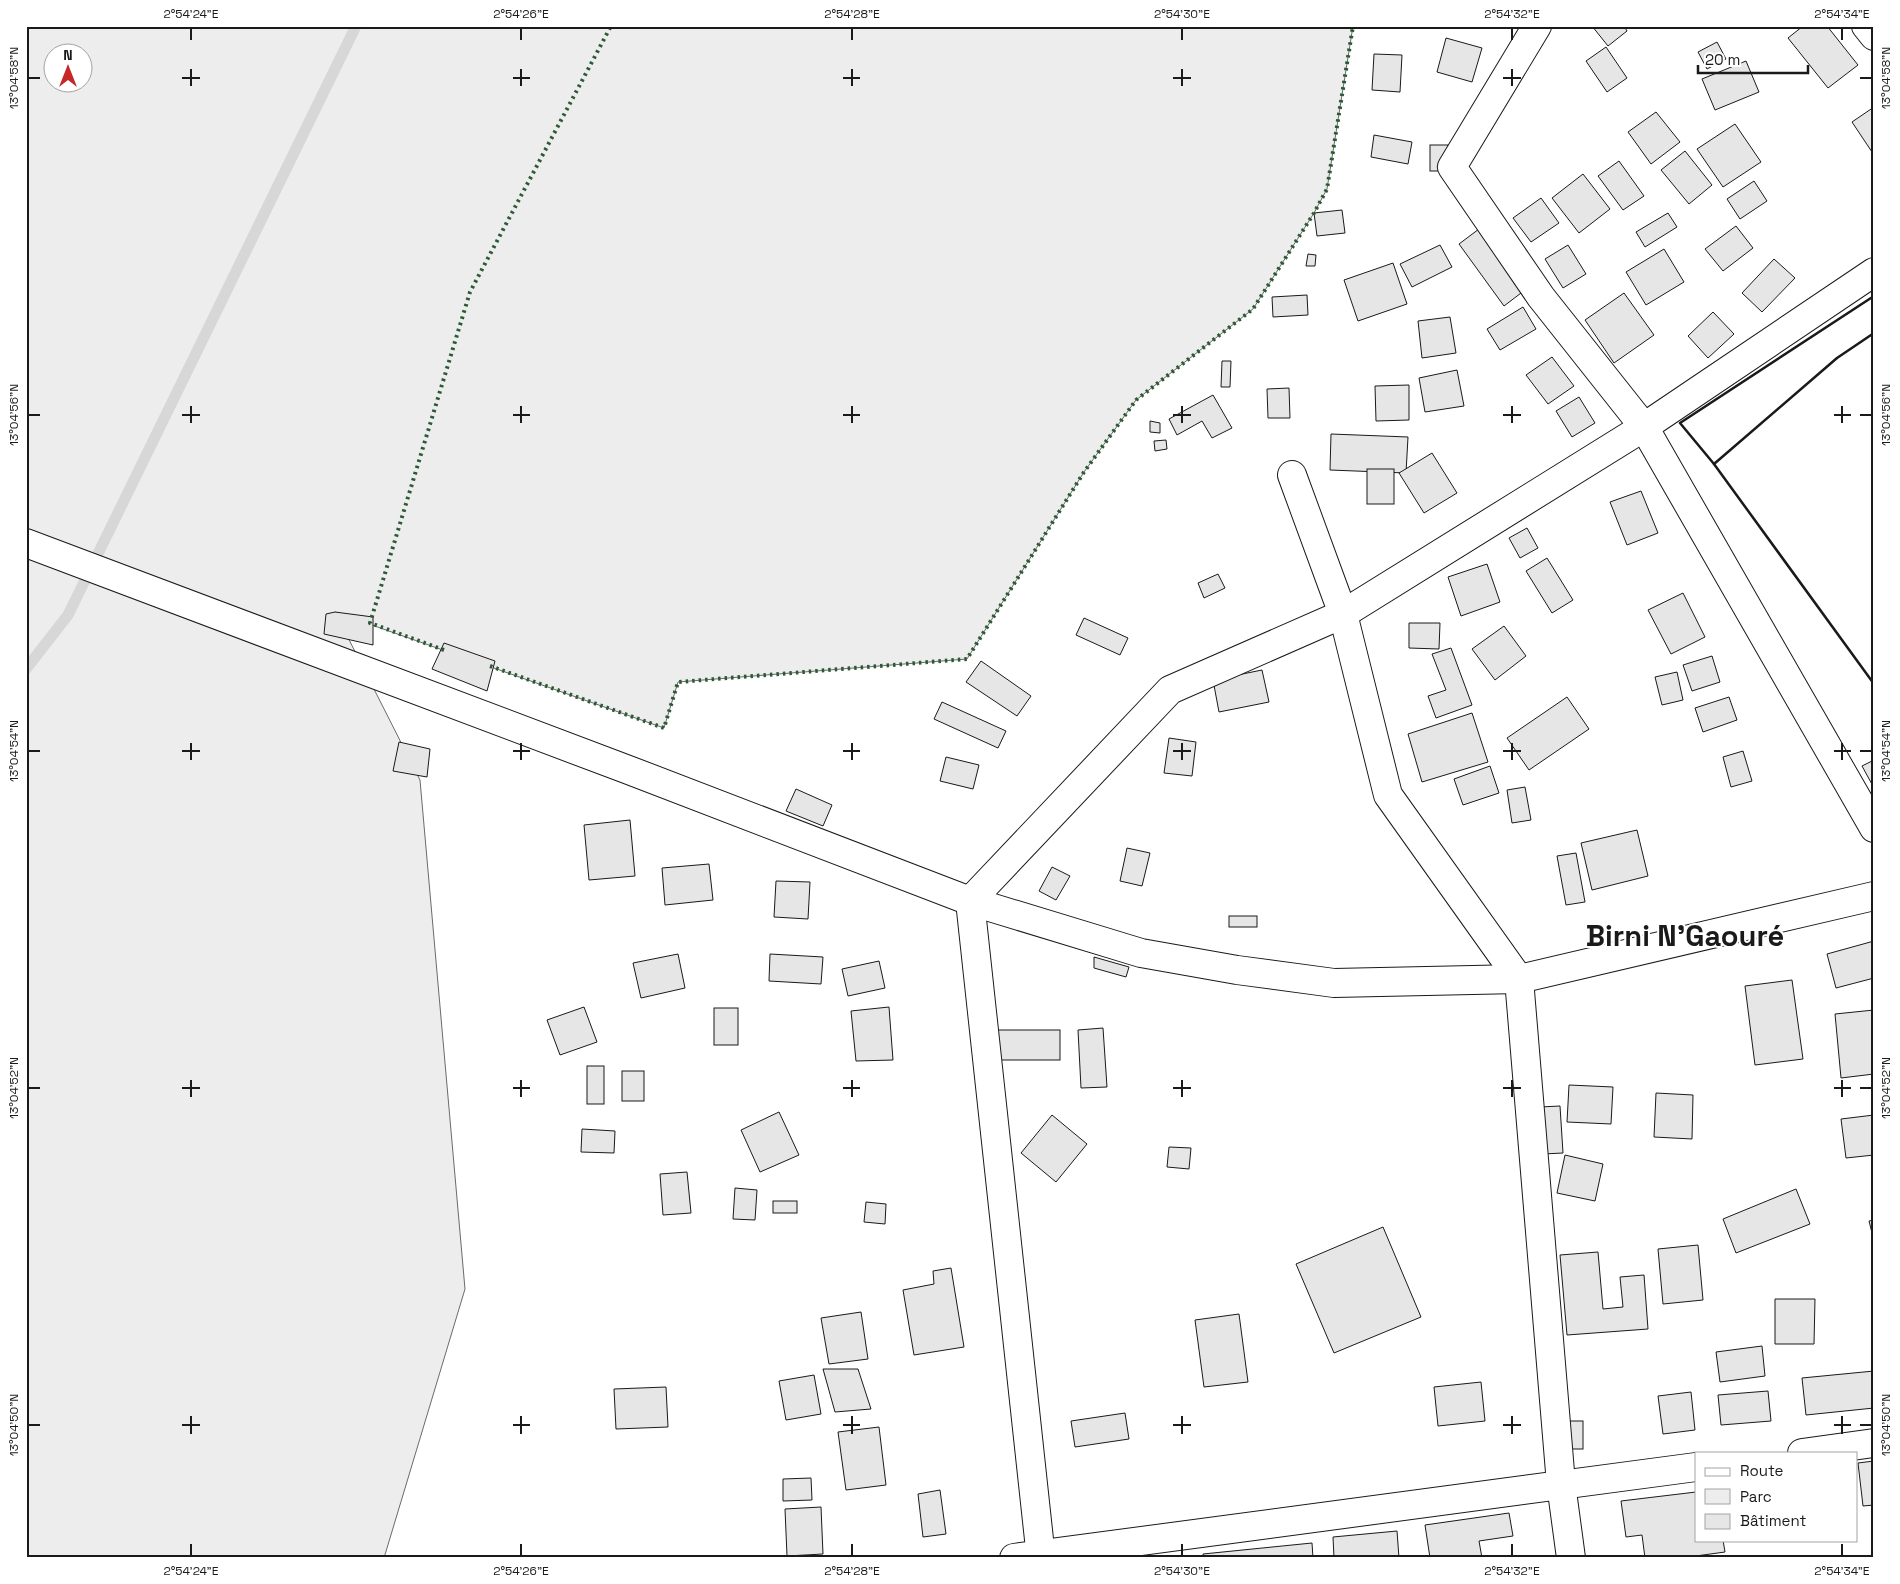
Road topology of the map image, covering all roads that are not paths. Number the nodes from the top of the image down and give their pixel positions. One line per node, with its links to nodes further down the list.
1 (1537, 26): 5 (main road)
2 (1866, 26): 3 (main road)
3 (1874, 36)
4 (1874, 272): 5 (main road)
5 (1644, 427): 8 (main road); 9 (main road)
6 (1292, 475): 8 (main road)
7 (26, 543): 11 (main road)
8 (1343, 614): 11 (main road); 12 (main road)
9 (1874, 828)
10 (1874, 896): 12 (main road)
11 (970, 901): 12 (main road); 17 (main road)
12 (1519, 979): 16 (main road)
13 (1874, 1443): 14 (main road)
14 (1809, 1452)
15 (1695, 1467): 16 (main road)
16 (1562, 1484): 17 (main road); 18 (main road)
17 (1032, 1557)
18 (1571, 1558)

